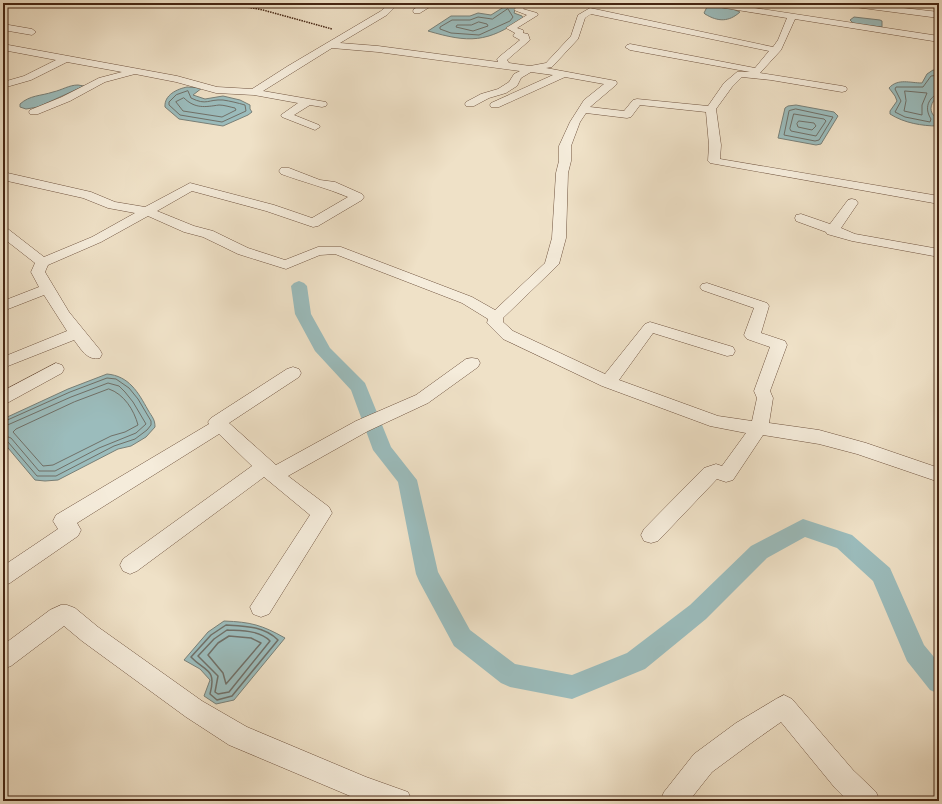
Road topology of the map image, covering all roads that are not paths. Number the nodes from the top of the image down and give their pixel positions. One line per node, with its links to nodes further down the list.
1 (395, 3): 13 (street)
2 (432, 3): 5 (street)
3 (526, 3): 19 (street)
4 (706, 3): 8 (street)
5 (417, 11)
6 (846, 12): 7 (street); 8 (street); 11 (street)
7 (939, 15)
8 (792, 17): 16 (street)
9 (3, 27): 10 (street)
10 (32, 32)
11 (939, 39)
12 (34, 43): 17 (street)
13 (330, 45): 19 (street); 26 (street)
14 (630, 46): 22 (street)
15 (3, 47): 17 (street)
16 (776, 50): 20 (street); 22 (street)
17 (45, 54): 18 (street)
18 (66, 58): 21 (street); 24 (street)
19 (505, 66): 20 (street)
20 (530, 70): 23 (street); 29 (street)
21 (134, 71): 26 (street); 33 (street)
22 (755, 73): 25 (street); 32 (street)
23 (565, 74): 30 (street); 31 (street)
24 (3, 85)
25 (842, 89)
26 (254, 92): 27 (street)
27 (307, 102): 28 (street); 34 (street)
28 (322, 104)
29 (470, 104)
30 (486, 109)
31 (584, 109): 32 (street); 49 (street)
32 (711, 109): 37 (street)
33 (34, 112)
34 (315, 127)
35 (285, 171): 39 (street)
36 (3, 176): 39 (street)
37 (939, 200)
38 (852, 203): 41 (street)
39 (147, 211): 44 (street); 49 (street)
40 (801, 218): 41 (street)
41 (832, 231): 43 (street)
42 (3, 232): 44 (street)
43 (933, 252): 45 (street)
44 (42, 262): 47 (street)
45 (939, 263)
46 (706, 287): 60 (street)
47 (47, 289): 48 (street); 50 (street)
48 (3, 306)
49 (496, 317): 57 (street)
50 (76, 333): 52 (street); 53 (street)
51 (728, 351): 57 (street)
52 (94, 354)
53 (3, 363)
54 (472, 363): 61 (street)
55 (56, 369): 58 (street)
56 (293, 373): 59 (street)
57 (608, 382): 60 (street)
58 (3, 398)
59 (221, 425): 61 (street); 65 (street)
60 (759, 428): 62 (street); 63 (street)
61 (270, 470): 64 (street); 66 (street)
62 (939, 475)
63 (651, 535)
64 (130, 565)
65 (3, 577)
66 (261, 607)
67 (3, 658): 68 (street)
68 (364, 795): 69 (street)
69 (399, 801)
70 (673, 801): 71 (street)
71 (867, 801)

